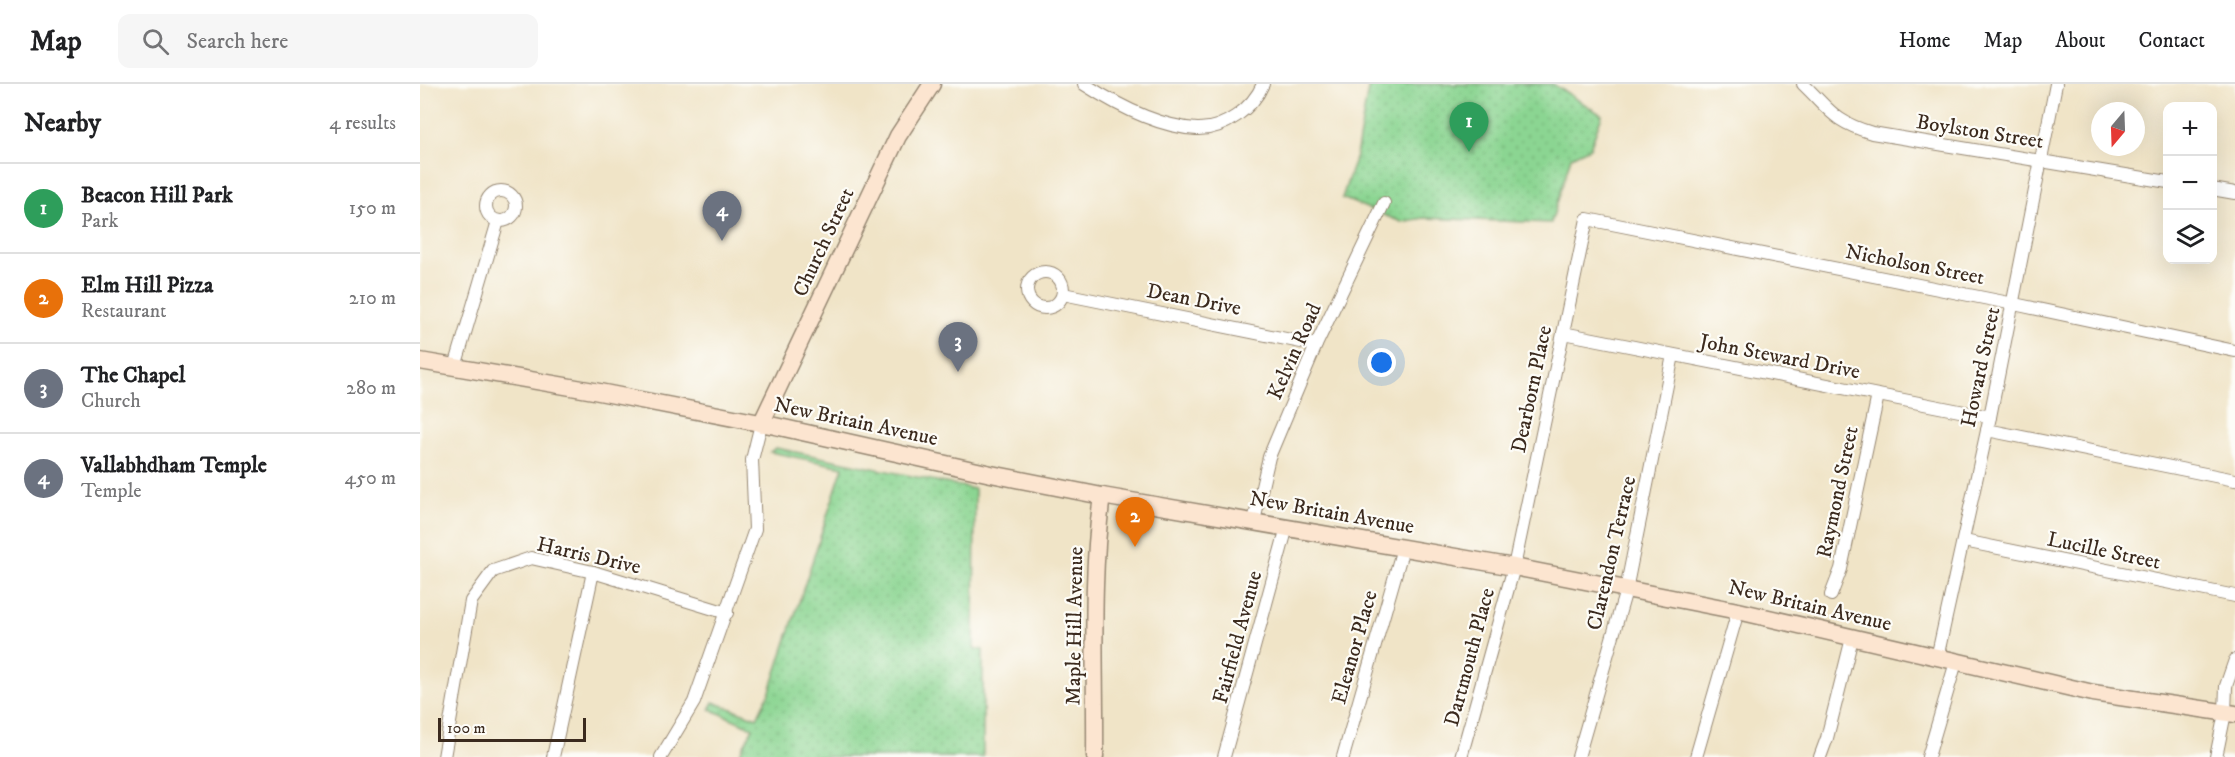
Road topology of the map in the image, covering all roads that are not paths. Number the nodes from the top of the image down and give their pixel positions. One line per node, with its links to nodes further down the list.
1 (932, 84): 23 (main road, Church Street)
2 (1084, 84): 3 (street)
3 (1263, 84)
4 (1803, 84): 6 (street, Boylston Street)
5 (2056, 84): 6 (street, Howard Street)
6 (2040, 160): 7 (street, Boylston Street); 14 (street, Howard Street)
7 (2163, 181)
8 (2217, 190): 9 (street)
9 (2235, 193)
10 (1384, 203): 16 (street, Kelvin Road)
11 (1587, 219): 14 (street, Nicholson Street); 15 (street, Dearborn Place)
12 (498, 221): 20 (street)
13 (1063, 294): 16 (street, Dean Drive)
14 (2014, 304): 17 (street, Nicholson Street); 22 (street, Howard Street)
15 (1563, 333): 18 (street, John Steward Drive); 31 (street, Dearborn Place)
16 (1316, 345): 27 (street, Kelvin Road)
17 (2235, 351)
18 (1673, 356): 21 (street, John Steward Drive); 33 (street, Clarendon Terrace)
19 (420, 361): 20 (main road, New Britain Avenue)
20 (455, 367): 23 (main road, New Britain Avenue)
21 (1878, 395): 22 (street, John Steward Drive); 34 (street, Raymond Street)
22 (1990, 417): 24 (street, Howard Street)
23 (761, 424): 26 (main road, New Britain Avenue); 37 (street)
24 (1987, 430): 25 (street); 29 (street, Howard Street)
25 (2235, 480)
26 (1102, 496): 27 (main road, New Britain Avenue); 46 (main road, Maple Hill Avenue)
27 (1254, 521): 28 (main road, New Britain Avenue)
28 (1287, 527): 30 (main road, New Britain Avenue); 47 (street, Fairfield Avenue)
29 (1964, 541): 35 (street, Lucille Street); 39 (street, Howard Street)
30 (1403, 548): 31 (main road, New Britain Avenue); 48 (street, Eleanor Place)
31 (1514, 567): 33 (main road, New Britain Avenue); 49 (street, Dartmouth Place)
32 (593, 572): 37 (street, Harris Drive); 43 (street, Harris Drive); 44 (street)
33 (1626, 590): 36 (main road, New Britain Avenue); 50 (street, Clarendon Terrace)
34 (1831, 595)
35 (2235, 596)
36 (1738, 611): 38 (main road, New Britain Avenue); 51 (street)
37 (727, 613): 45 (street)
38 (1852, 638): 39 (main road, New Britain Avenue); 52 (street)
39 (1937, 658): 41 (main road, New Britain Avenue)
40 (2235, 660): 42 (street)
41 (1956, 662): 42 (main road, New Britain Avenue); 53 (street)
42 (2230, 714): 54 (street)
43 (444, 757)
44 (553, 757)
45 (661, 757)
46 (1095, 757)
47 (1224, 757)
48 (1344, 757)
49 (1461, 757)
50 (1578, 757)
51 (1696, 757)
52 (1820, 757)
53 (1928, 757)
54 (2217, 757)

